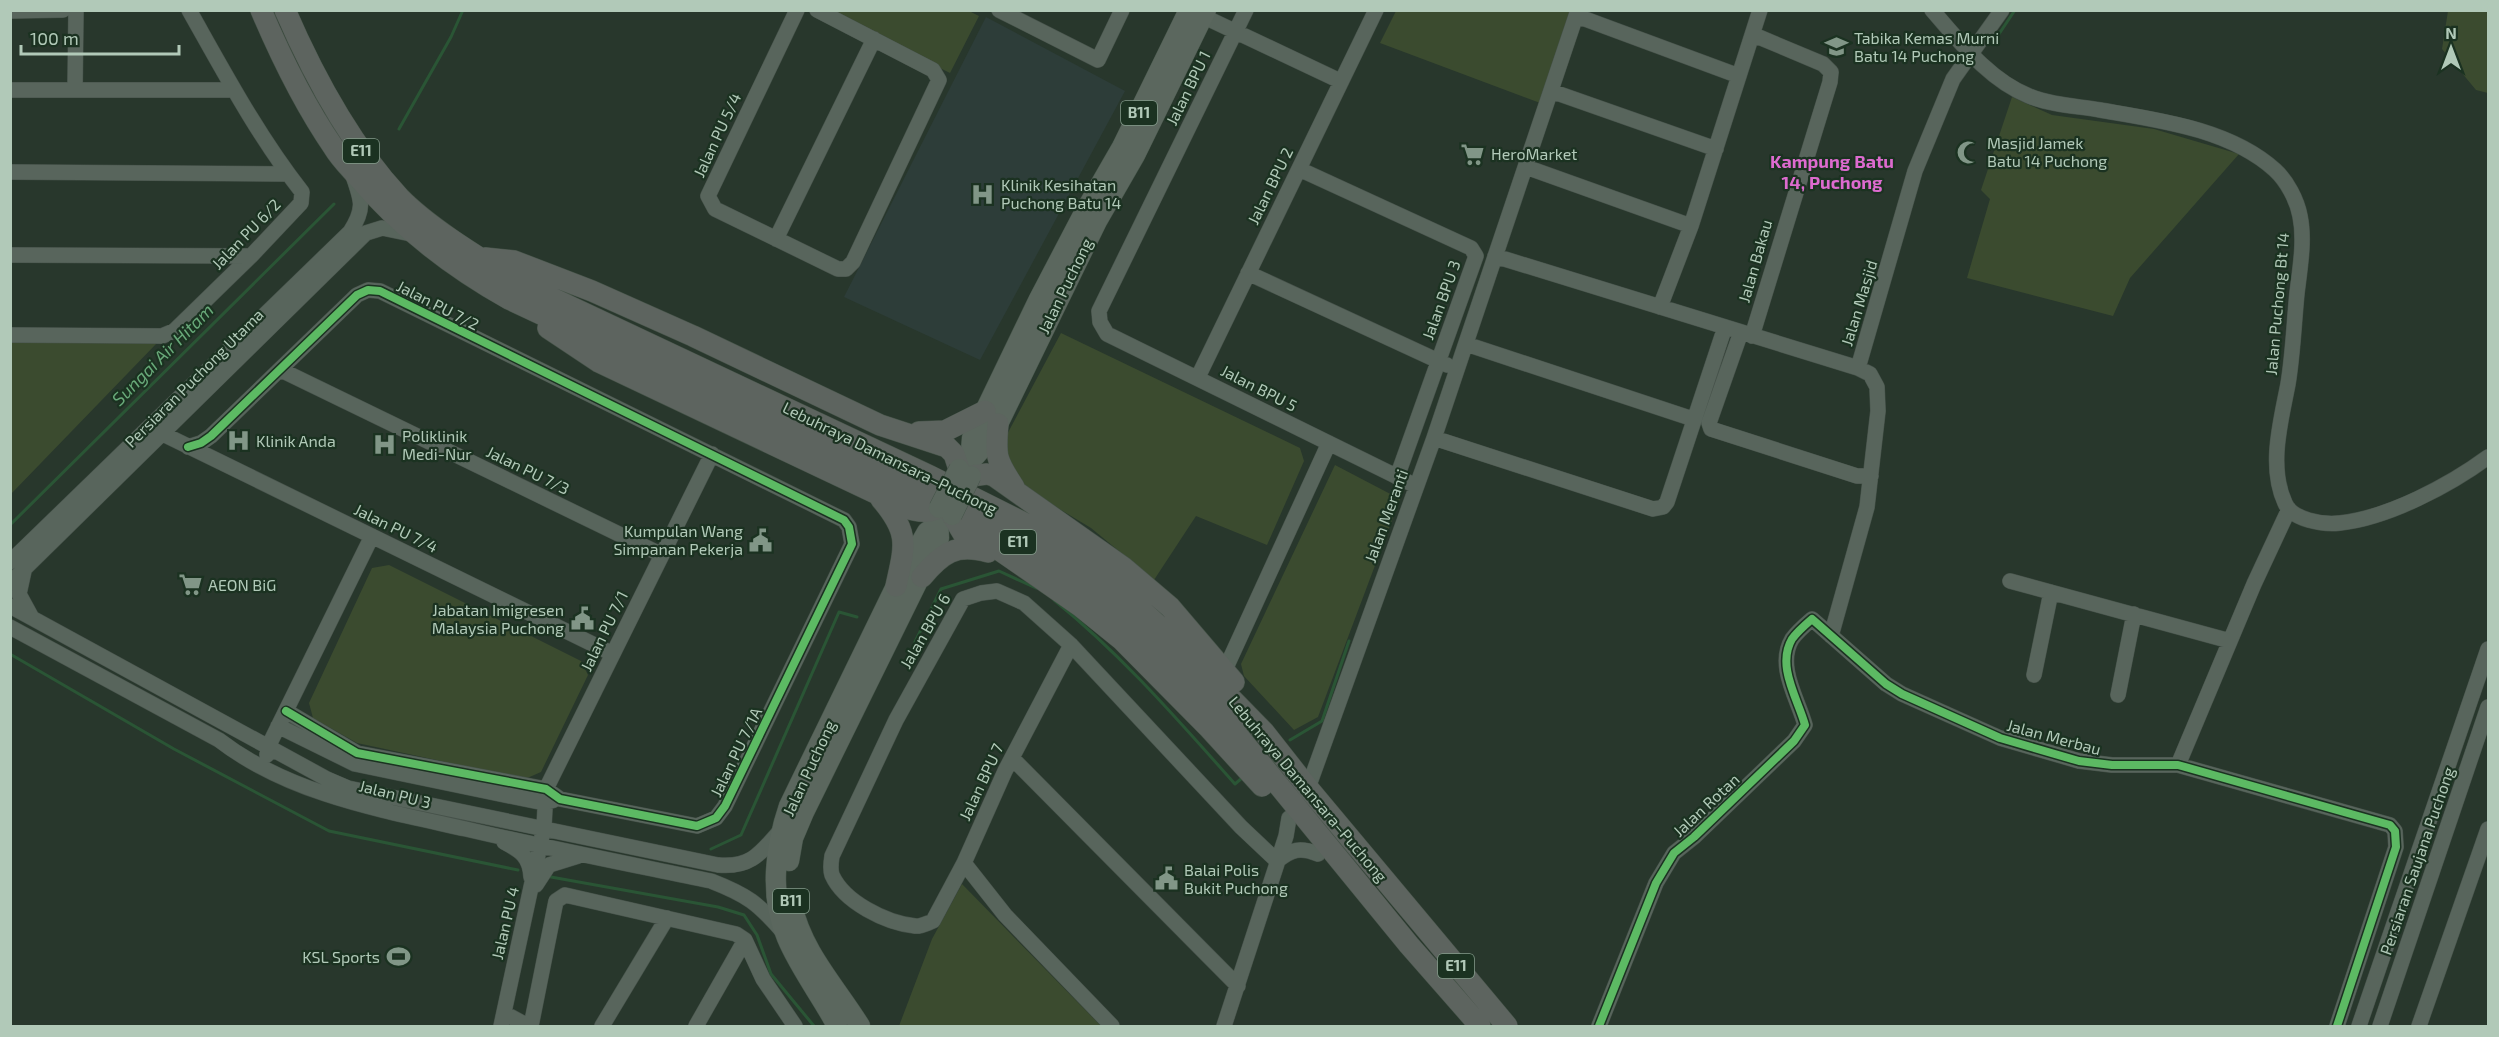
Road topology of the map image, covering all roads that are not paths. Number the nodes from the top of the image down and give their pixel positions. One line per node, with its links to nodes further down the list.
1 (63, 10): 13 (street)
2 (76, 10): 25 (street)
3 (189, 10): 26 (street, Jalan PU 6/2)
4 (261, 10): 30 (highway, Lebuhraya Damansara–Puchong / E11)
5 (285, 10): 40 (highway, Lebuhraya Damansara–Puchong / E11)
6 (797, 10): 36 (street, Jalan PU 5/4)
7 (1122, 10): 15 (street)
8 (1246, 10): 18 (street, Jalan BPU 1)
9 (1376, 10): 23 (street, Jalan BPU 2)
10 (1760, 10): 19 (street)
11 (1932, 10): 21 (street, Jalan Puchong Bt 14)
12 (2002, 10): 21 (street, Jalan Masjid)
13 (11, 11)
14 (824, 12): 20 (street)
15 (1005, 12)
16 (1198, 12): 18 (street); 54 (main road, Jalan Puchong / B11)
17 (1578, 13): 22 (street); 27 (street, Jalan Meranti)
18 (1235, 31): 23 (street); 44 (street, Jalan BPU 1)
19 (1754, 35): 22 (street); 46 (street, Jalan Bakau)
20 (874, 39): 36 (street); 36 (street, Jalan PU 5/4)
21 (1970, 53): 50 (street, Jalan Masjid); 71 (street, Jalan Puchong Bt 14)
22 (1739, 76): 28 (street)
23 (1340, 81): 31 (street, Jalan BPU 2)
24 (10, 90): 25 (street)
25 (75, 90): 26 (street)
26 (234, 90): 33 (street, Jalan PU 6/2)
27 (1551, 91): 28 (street); 29 (street, Jalan Meranti)
28 (1716, 149): 34 (street)
29 (1526, 166): 34 (street); 39 (street, Jalan Meranti)
30 (350, 168): 35 (highway, Lebuhraya Damansara–Puchong / E11); 76 (street, Persiaran Puchong Utama)
31 (1299, 169): 41 (street, Jalan BPU 2); 49 (street, Jalan BPU 3)
32 (10, 172): 33 (street)
33 (288, 174): 38 (street, Jalan PU 6/2)
34 (1691, 226): 43 (street)
35 (414, 234): 42 (highway, Lebuhraya Damansara–Puchong / E11); 57 (street, Persiaran Puchong Utama)
36 (776, 238)
37 (10, 255): 38 (street)
38 (251, 256): 47 (street, Jalan PU 6/2)
39 (1496, 256): 43 (street); 48 (street, Jalan Meranti)
40 (478, 258): 56 (highway); 103 (highway, Lebuhraya Damansara–Puchong / E11)
41 (1248, 273): 49 (street); 53 (street, Jalan BPU 2)
42 (509, 298): 69 (highway); 128 (highway, Lebuhraya Damansara–Puchong / E11)
43 (1660, 307): 45 (street)
44 (1099, 310): 53 (street, Jalan BPU 5)
45 (1725, 327): 46 (street); 55 (street)
46 (1746, 334): 50 (street); 66 (street)
47 (10, 335)
48 (1466, 344): 52 (street, Jalan Meranti); 55 (street)
49 (1438, 361): 52 (street); 67 (street, Jalan BPU 3)
50 (1858, 368): 66 (street, Jalan Masjid)
51 (280, 369): 58 (street, Jalan PU 7/2); 62 (street, Jalan PU 7/2); 74 (street, Jalan PU 7/3)
52 (1457, 369): 59 (street, Jalan Meranti)
53 (1198, 377): 60 (street, Jalan BPU 5)
54 (992, 417): 56 (highway); 65 (main road, Jalan Puchong / B11); 70 (highway)
55 (1693, 419): 59 (street)
56 (880, 425): 65 (highway)
57 (163, 434): 61 (street, Jalan PU 7/4); 77 (street, Persiaran Puchong Utama)
58 (211, 436): 61 (street, Jalan PU 7/2); 64 (street)
59 (1434, 438): 68 (street, Jalan Meranti)
60 (1329, 443): 67 (street, Jalan BPU 5); 90 (street)
61 (188, 447): 64 (street, Jalan PU 7/4)
62 (712, 454): 74 (street, Jalan PU 7/1); 110 (street, Jalan PU 7/1A)
63 (2488, 457): 71 (street)
64 (212, 458): 73 (street, Jalan PU 7/4)
65 (967, 469): 70 (highway); 72 (main road, Jalan Puchong / B11, bridge)
66 (1871, 476): 88 (street, Jalan Masjid)
67 (1397, 477): 68 (street, Jalan BPU 5)
68 (1416, 486): 108 (street, Jalan Meranti)
69 (872, 490): 72 (highway); 81 (highway)
70 (1017, 492): 92 (highway)
71 (2289, 509): 89 (street)
72 (943, 515): 75 (highway); 78 (main road, Jalan Puchong / B11); 81 (main road, Jalan Puchong / B11)
73 (372, 536): 94 (street, Jalan PU 7/4); 100 (street)
74 (662, 555): 94 (street, Jalan PU 7/1)
75 (1014, 560): 78 (highway); 111 (highway)
76 (10, 562)
77 (24, 570): 80 (street, Persiaran Puchong Utama); 85 (street)
78 (922, 577): 102 (main road, Jalan Puchong / B11)
79 (2010, 580): 82 (street)
80 (10, 583)
81 (896, 586): 102 (main road, Jalan Puchong / B11)
82 (2051, 592): 84 (street); 97 (street)
83 (10, 606): 85 (street, Jalan PU 3)
84 (2134, 614): 89 (street); 98 (street)
85 (32, 618): 105 (street, Jalan PU 3)
86 (1812, 619): 88 (street, Jalan Merbau); 141 (street, Jalan Rotan)
87 (11, 627): 104 (street, Jalan PU 3)
88 (1831, 636): 107 (street, Jalan Merbau)
89 (2230, 641): 107 (street)
90 (1236, 643): 92 (street); 95 (street)
91 (1071, 645): 106 (street, Jalan BPU 7); 119 (street, Jalan BPU 6); 125 (street, Jalan BPU 6)
92 (1204, 647): 95 (highway)
93 (2488, 649): 96 (street, Persiaran Saujana Puchong)
94 (613, 654): 110 (street, Jalan PU 7/1)
95 (1224, 672): 103 (highway)
96 (2485, 672): 123 (street, Persiaran Saujana Puchong)
97 (2034, 675)
98 (2118, 695)
99 (2488, 707): 144 (street, Persiaran Saujana Puchong)
100 (286, 711): 101 (street); 110 (street, Jalan PU 7/1A)
101 (278, 726): 105 (street); 110 (street)
102 (838, 726): 114 (main road, Jalan Puchong / B11); 136 (main road, Jalan Puchong / B11)
103 (1264, 732): 108 (highway, Lebuhraya Damansara–Puchong / E11)
104 (219, 740): 105 (street); 109 (street, Jalan PU 3)
105 (268, 747): 109 (street); 112 (street, Jalan PU 3)
106 (1012, 758): 120 (street, Jalan BPU 7); 129 (street)
107 (2178, 765): 121 (street, Jalan Merbau)
108 (1308, 788): 140 (highway, Lebuhraya Damansara–Puchong / E11)
109 (321, 792): 115 (street, Jalan PU 3)
110 (545, 796): 112 (street, Jalan PU 7/1)
111 (1289, 818): 117 (highway); 119 (street)
112 (544, 827): 114 (street, Jalan PU 3); 116 (street, Jalan PU 4)
113 (2488, 829): 145 (street)
114 (780, 831): 126 (main road, Jalan Puchong / B11)
115 (493, 835): 116 (street, Jalan PU 3); 122 (street)
116 (540, 846): 118 (street, Jalan PU 3); 122 (street, Jalan PU 4)
117 (1318, 854): 119 (street); 128 (highway)
118 (585, 855): 122 (street); 126 (street, Jalan PU 3)
119 (1277, 861): 129 (street)
120 (964, 863): 125 (street, Jalan BPU 7); 137 (street)
121 (2385, 885): 123 (street); 142 (street)
122 (531, 892): 130 (street, Jalan PU 4)
123 (2405, 892): 143 (street, Persiaran Saujana Puchong)
124 (667, 918): 127 (street); 131 (street); 132 (street)
125 (917, 927)
126 (787, 937): 135 (main road, Jalan Puchong / B11)
127 (745, 940): 133 (street); 134 (street)
128 (1409, 945): 139 (highway, Lebuhraya Damansara–Puchong / E11)
129 (1238, 986): 138 (street)
130 (502, 1020): 131 (street)
131 (530, 1026)
132 (602, 1026)
133 (696, 1026)
134 (795, 1026)
135 (837, 1026)
136 (860, 1026)
137 (1112, 1026)
138 (1224, 1026)
139 (1479, 1026)
140 (1508, 1026)
141 (1599, 1026)
142 (2337, 1026)
143 (2359, 1026)
144 (2380, 1026)
145 (2419, 1026)

